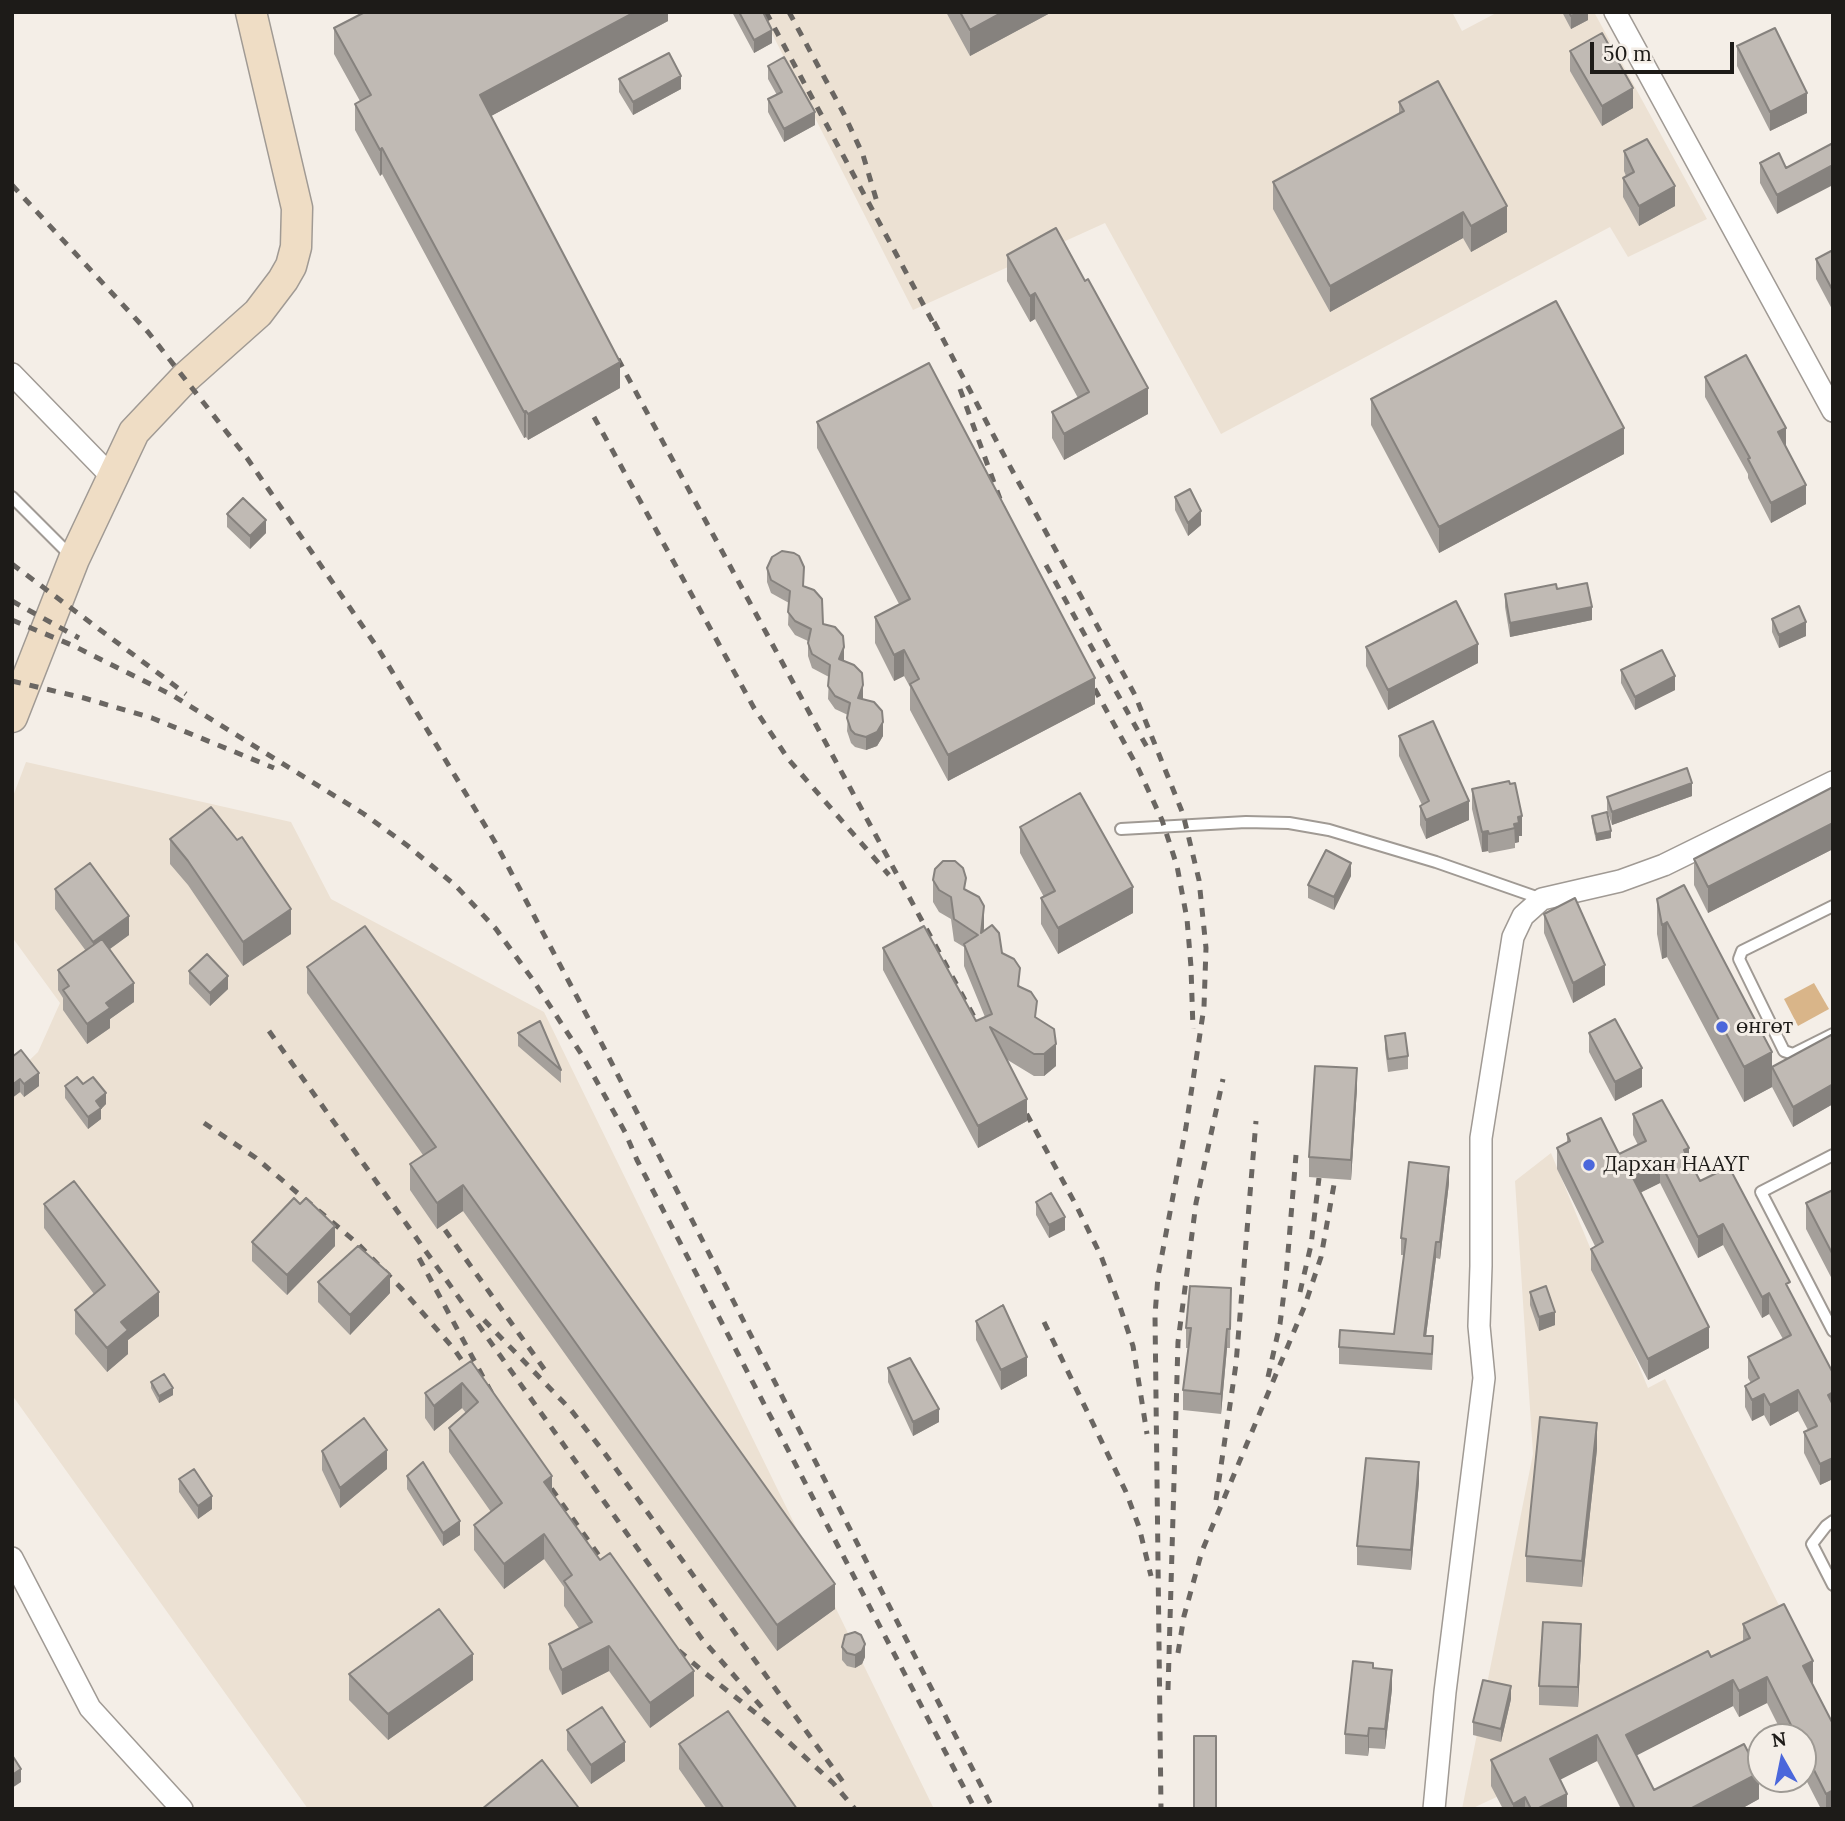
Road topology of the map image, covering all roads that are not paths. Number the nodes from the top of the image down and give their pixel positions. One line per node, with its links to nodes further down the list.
1 (251, 12): 5 (street)
2 (1615, 12): 4 (street)
3 (12, 374): 5 (street)
4 (1833, 411)
5 (112, 477): 7 (street)
6 (12, 497): 7 (lane)
7 (74, 559): 8 (street)
8 (12, 718)
9 (1833, 782): 11 (street)
10 (1121, 829): 11 (lane)
11 (1542, 899): 20 (street)
12 (1833, 906): 13 (lane)
13 (1833, 1034)
14 (1833, 1155): 15 (lane)
15 (1833, 1331)
16 (1833, 1521): 18 (lane)
17 (12, 1558): 19 (street)
18 (1833, 1585)
19 (182, 1809)
20 (1434, 1809)

